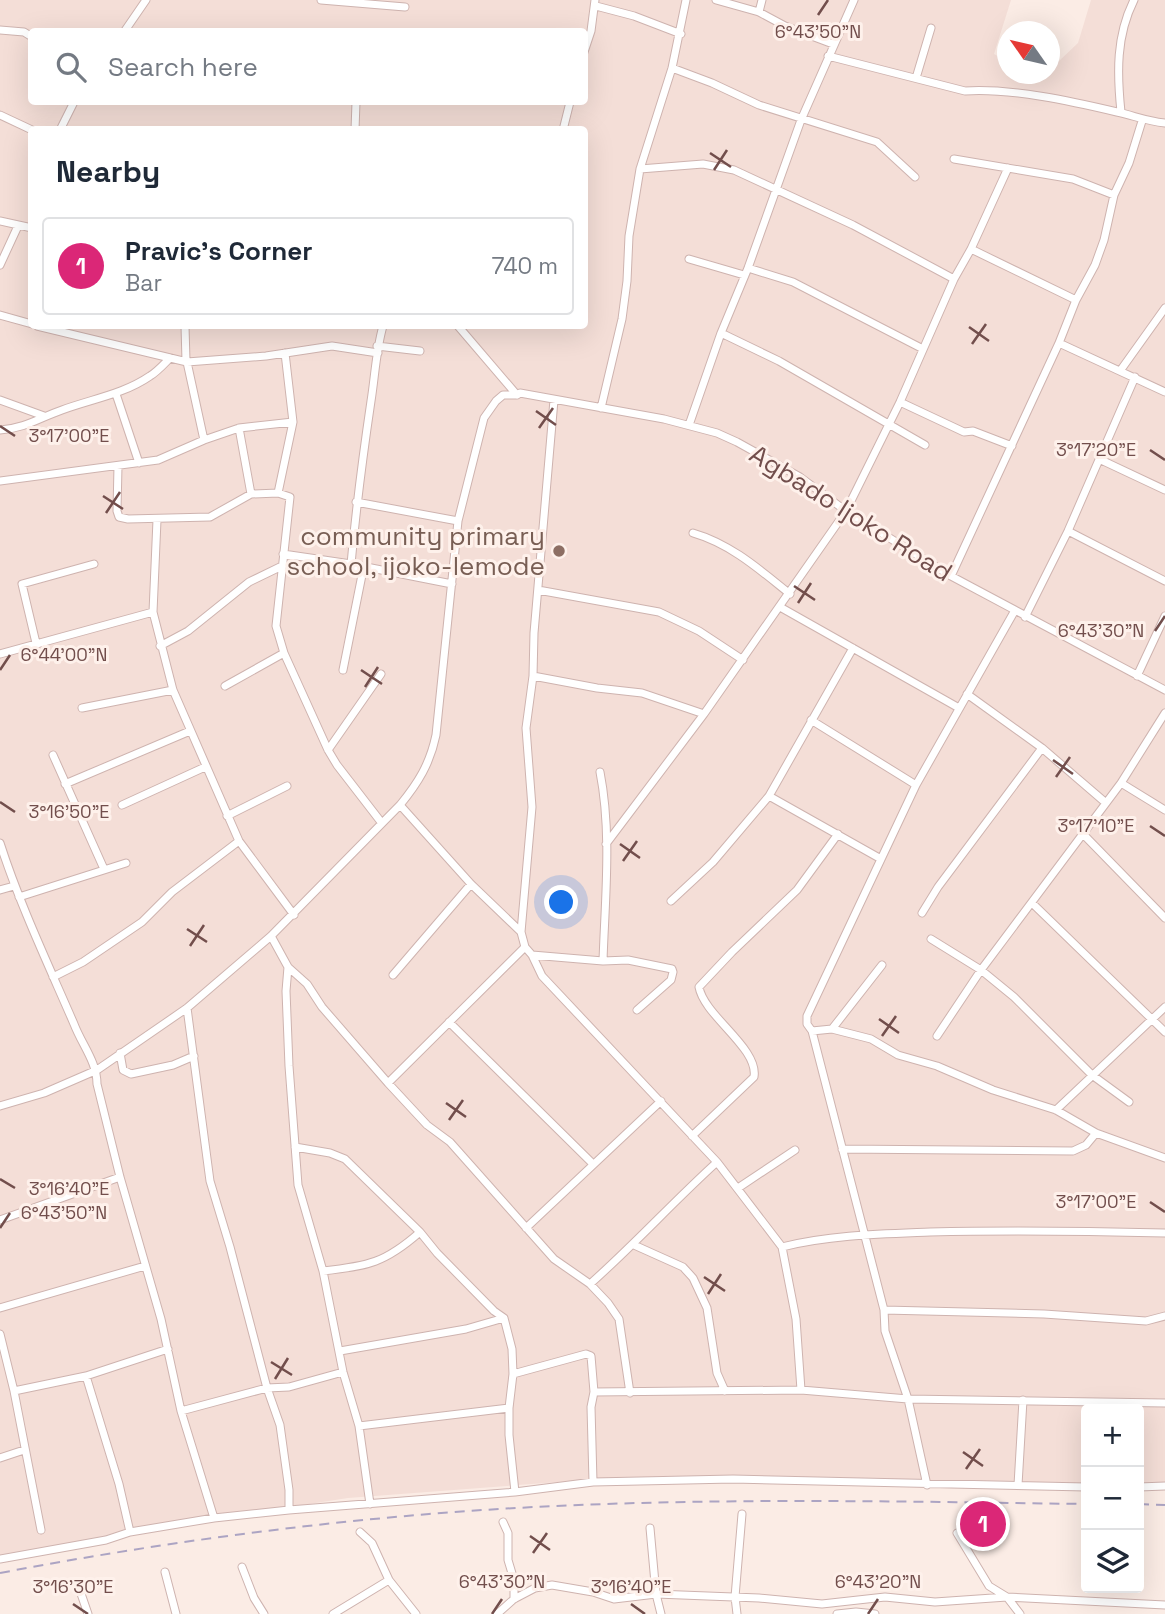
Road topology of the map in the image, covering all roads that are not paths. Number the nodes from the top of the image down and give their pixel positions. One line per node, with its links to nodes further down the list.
1 (146, 0): 12 (street)
2 (321, 0): 8 (street)
3 (686, 0): 17 (street)
4 (716, 0): 11 (street)
5 (762, 0): 11 (street)
6 (855, 0): 18 (street)
7 (1134, 0): 25 (street)
8 (370, 2): 10 (street)
9 (595, 3): 16 (street); 17 (street)
10 (405, 7)
11 (759, 12): 18 (street)
12 (127, 28)
13 (931, 28): 21 (street)
14 (0, 30): 15 (street)
15 (28, 34)
16 (588, 34)
17 (681, 34): 20 (street)
18 (833, 44): 19 (street)
19 (828, 56): 21 (street); 27 (street)
20 (672, 68): 27 (street); 36 (street)
21 (916, 78): 25 (street)
22 (72, 105): 30 (street)
23 (356, 105): 31 (street)
24 (569, 105): 32 (street)
25 (1121, 113): 28 (street)
26 (0, 115): 33 (street)
27 (801, 120): 37 (street); 38 (street)
28 (1142, 121): 29 (street); 39 (street)
29 (1165, 123)
30 (62, 126)
31 (355, 126)
32 (563, 126)
33 (28, 128)
34 (954, 159): 35 (street)
35 (1009, 168): 39 (street); 43 (street)
36 (640, 169): 38 (street); 72 (street)
37 (915, 177)
38 (775, 191): 46 (street); 47 (street)
39 (1114, 195): 48 (street)
40 (0, 221): 41 (street)
41 (18, 226): 42 (street); 45 (street)
42 (28, 227)
43 (971, 249): 47 (street); 48 (street)
44 (690, 258): 46 (street)
45 (0, 265)
46 (746, 272): 56 (street); 58 (street)
47 (954, 279): 58 (street)
48 (1076, 300): 57 (street)
49 (1165, 308): 64 (street)
50 (0, 315): 51 (street)
51 (28, 323)
52 (50, 329): 62 (street)
53 (185, 329): 63 (street)
54 (382, 329): 59 (street)
55 (461, 329): 68 (street)
56 (721, 333): 75 (street); 76 (street)
57 (1059, 342): 64 (street); 81 (street)
58 (923, 349): 71 (street)
59 (377, 350): 60 (street); 61 (street); 89 (street)
60 (420, 351)
61 (285, 354): 63 (street); 74 (street)
62 (170, 358): 63 (street); 67 (street)
63 (187, 362): 79 (street)
64 (1120, 371): 65 (street)
65 (1135, 377): 66 (street); 82 (street)
66 (1165, 392)
67 (116, 394): 73 (street); 83 (street)
68 (517, 395): 70 (street, Agbado Ijoko Road); 92 (street)
69 (0, 400): 73 (street)
70 (554, 400): 72 (street, Agbado Ijoko Road); 102 (street)
71 (900, 402): 75 (street); 81 (street)
72 (601, 408): 76 (street, Agbado Ijoko Road)
73 (44, 416): 78 (street)
74 (293, 422): 77 (street); 87 (street)
75 (889, 424): 80 (street); 90 (street)
76 (689, 425): 90 (street, Agbado Ijoko Road)
77 (239, 428): 79 (street); 88 (street)
78 (0, 430)
79 (204, 440): 83 (street)
80 (925, 445)
81 (1012, 446): 99 (street)
82 (1099, 459): 86 (street); 93 (street)
83 (139, 463): 84 (street)
84 (118, 466): 85 (street); 91 (street)
85 (0, 481)
86 (1165, 490)
87 (278, 493): 88 (street); 95 (street)
88 (251, 494): 91 (street)
89 (356, 502): 92 (street); 97 (street)
90 (846, 510): 99 (street, Agbado Ijoko Road); 103 (street)
91 (157, 520): 105 (street)
92 (458, 521): 101 (street)
93 (1068, 531): 100 (street); 108 (street)
94 (693, 533): 103 (street)
95 (283, 554): 97 (street); 98 (street)
96 (94, 564): 109 (street)
97 (351, 564): 101 (street); 115 (street)
98 (282, 566): 110 (street); 112 (street)
99 (951, 576): 106 (street, Agbado Ijoko Road)
100 (1165, 581)
101 (452, 584): 141 (street)
102 (538, 590): 114 (street); 117 (street)
103 (790, 594): 104 (street)
104 (780, 607): 111 (street); 114 (street)
105 (153, 612): 109 (street); 110 (street)
106 (1014, 612): 108 (street, Agbado Ijoko Road); 122 (street)
107 (1165, 616): 118 (street)
108 (1025, 617): 118 (street, Agbado Ijoko Road)
109 (37, 643): 113 (street)
110 (160, 646): 120 (street)
111 (853, 648): 124 (street); 127 (street)
112 (284, 653): 119 (street); 130 (street)
113 (0, 654)
114 (743, 660): 126 (street)
115 (343, 670)
116 (381, 674): 130 (street)
117 (533, 676): 126 (street); 162 (street)
118 (1138, 676): 121 (street, Agbado Ijoko Road)
119 (225, 686)
120 (173, 690): 123 (street); 128 (street)
121 (1165, 690)
122 (967, 694): 124 (street); 129 (street)
123 (82, 708)
124 (959, 708): 136 (street)
125 (1165, 713): 134 (street)
126 (704, 714): 149 (street)
127 (811, 720): 136 (street); 138 (street)
128 (190, 731): 132 (street); 135 (street)
129 (1042, 748): 139 (street); 159 (street)
130 (328, 750): 144 (street)
131 (53, 755): 135 (street)
132 (205, 766): 140 (street); 143 (street)
133 (600, 772): 149 (street)
134 (1121, 783): 139 (street); 142 (street)
135 (65, 784): 152 (street)
136 (916, 785): 150 (street)
137 (286, 786): 143 (street)
138 (769, 796): 145 (street); 157 (street)
139 (1106, 803): 146 (street)
140 (122, 804)
141 (400, 805): 144 (street); 153 (street)
142 (1165, 810)
143 (227, 816): 147 (street)
144 (381, 822): 160 (street)
145 (838, 834): 150 (street); 192 (street)
146 (1083, 834): 158 (street); 161 (street)
147 (239, 841): 160 (street); 172 (street)
148 (0, 843): 154 (street)
149 (606, 844): 167 (street)
150 (881, 859): 179 (street)
151 (126, 863): 152 (street)
152 (104, 869): 156 (street)
153 (471, 884): 162 (street); 171 (street)
154 (14, 886): 155 (street); 156 (street)
155 (0, 890)
156 (19, 897): 172 (street)
157 (671, 901)
158 (1032, 903): 170 (street); 176 (street)
159 (922, 913)
160 (294, 915): 163 (street)
161 (1165, 918)
162 (521, 932): 165 (street)
163 (271, 936): 169 (street); 173 (street)
164 (931, 939): 170 (street)
165 (525, 947): 166 (street); 177 (street)
166 (532, 954): 167 (street); 187 (street)
167 (603, 961): 175 (street)
168 (882, 965): 178 (street)
169 (288, 967): 186 (street); 193 (street)
170 (981, 970): 181 (street); 185 (street)
171 (393, 975)
172 (54, 977): 184 (street)
173 (187, 1007): 182 (street); 183 (street)
174 (1165, 1007): 176 (street)
175 (637, 1010)
176 (1153, 1019): 180 (street); 185 (street)
177 (449, 1022): 186 (street); 198 (street)
178 (832, 1029): 179 (street); 190 (street)
179 (812, 1031): 194 (street)
180 (1165, 1032)
181 (937, 1036)
182 (120, 1054): 183 (street); 184 (street)
183 (194, 1056): 222 (street)
184 (97, 1070): 189 (street); 199 (street)
185 (1092, 1075): 188 (street); 190 (street)
186 (387, 1083): 202 (street)
187 (662, 1101): 192 (street); 198 (street)
188 (1129, 1102)
189 (0, 1106)
190 (1056, 1110): 191 (street)
191 (1096, 1133): 194 (street); 196 (street)
192 (692, 1136): 197 (street)
193 (295, 1147): 203 (street); 209 (street)
194 (842, 1149): 205 (street)
195 (795, 1150): 200 (street)
196 (1165, 1158)
197 (717, 1162): 200 (street); 206 (street)
198 (593, 1164): 202 (street)
199 (120, 1177): 201 (street); 208 (street)
200 (738, 1188): 207 (street)
201 (0, 1220)
202 (526, 1228): 210 (street)
203 (420, 1232): 209 (street); 214 (street)
204 (1165, 1233): 205 (street)
205 (864, 1234): 207 (street); 212 (street)
206 (634, 1245): 210 (street); 225 (street)
207 (782, 1247): 223 (street)
208 (145, 1266): 211 (street); 216 (street)
209 (323, 1270): 217 (street)
210 (590, 1284): 227 (street)
211 (0, 1308)
212 (884, 1310): 213 (street); 228 (street)
213 (1165, 1316)
214 (504, 1318): 217 (street); 220 (street)
215 (0, 1334): 218 (street)
216 (168, 1349): 221 (street); 232 (street)
217 (340, 1351): 219 (street)
218 (4, 1369): 224 (street)
219 (343, 1372): 222 (street); 233 (street)
220 (513, 1374): 226 (street); 231 (street)
221 (86, 1376): 224 (street); 250 (street)
222 (267, 1388): 232 (street); 244 (street)
223 (801, 1390): 225 (street); 228 (street)
224 (14, 1391): 234 (street)
225 (725, 1391): 227 (street)
226 (594, 1392): 227 (street); 236 (street)
227 (630, 1393)
228 (908, 1399): 229 (street); 237 (street)
229 (1023, 1399): 230 (street); 238 (street)
230 (1165, 1403)
231 (509, 1408): 233 (street); 242 (street)
232 (181, 1411): 246 (street)
233 (359, 1426): 243 (street)
234 (24, 1450): 235 (street); 249 (street)
235 (0, 1458)
236 (593, 1482): 237 (street); 242 (street)
237 (927, 1485): 238 (street)
238 (1018, 1485): 240 (street)
239 (1165, 1486): 241 (street)
240 (1081, 1487)
241 (1144, 1487)
242 (515, 1492): 243 (street)
243 (370, 1504): 244 (street)
244 (289, 1510): 246 (street)
245 (742, 1514): 259 (street)
246 (214, 1518): 250 (street)
247 (503, 1522): 261 (street)
248 (650, 1528): 258 (street)
249 (41, 1530)
250 (130, 1532): 253 (street)
251 (360, 1532): 256 (street)
252 (957, 1533): 260 (street)
253 (0, 1559)
254 (242, 1567): 267 (street)
255 (164, 1572): 266 (street)
256 (389, 1580): 268 (street); 269 (street)
257 (78, 1582): 265 (street)
258 (656, 1594): 259 (street); 261 (street); 271 (street)
259 (735, 1597): 262 (street); 272 (street)
260 (1007, 1597): 262 (street); 263 (street); 275 (street)
261 (514, 1599): 270 (street)
262 (830, 1604): 273 (street)
263 (1165, 1605)
264 (855, 1613): 273 (street); 274 (street)
265 (88, 1614)
266 (176, 1614)
267 (264, 1614)
268 (333, 1614)
269 (416, 1614)
270 (497, 1614)
271 (661, 1614)
272 (737, 1614)
273 (835, 1614)
274 (875, 1614)
275 (1020, 1614)

